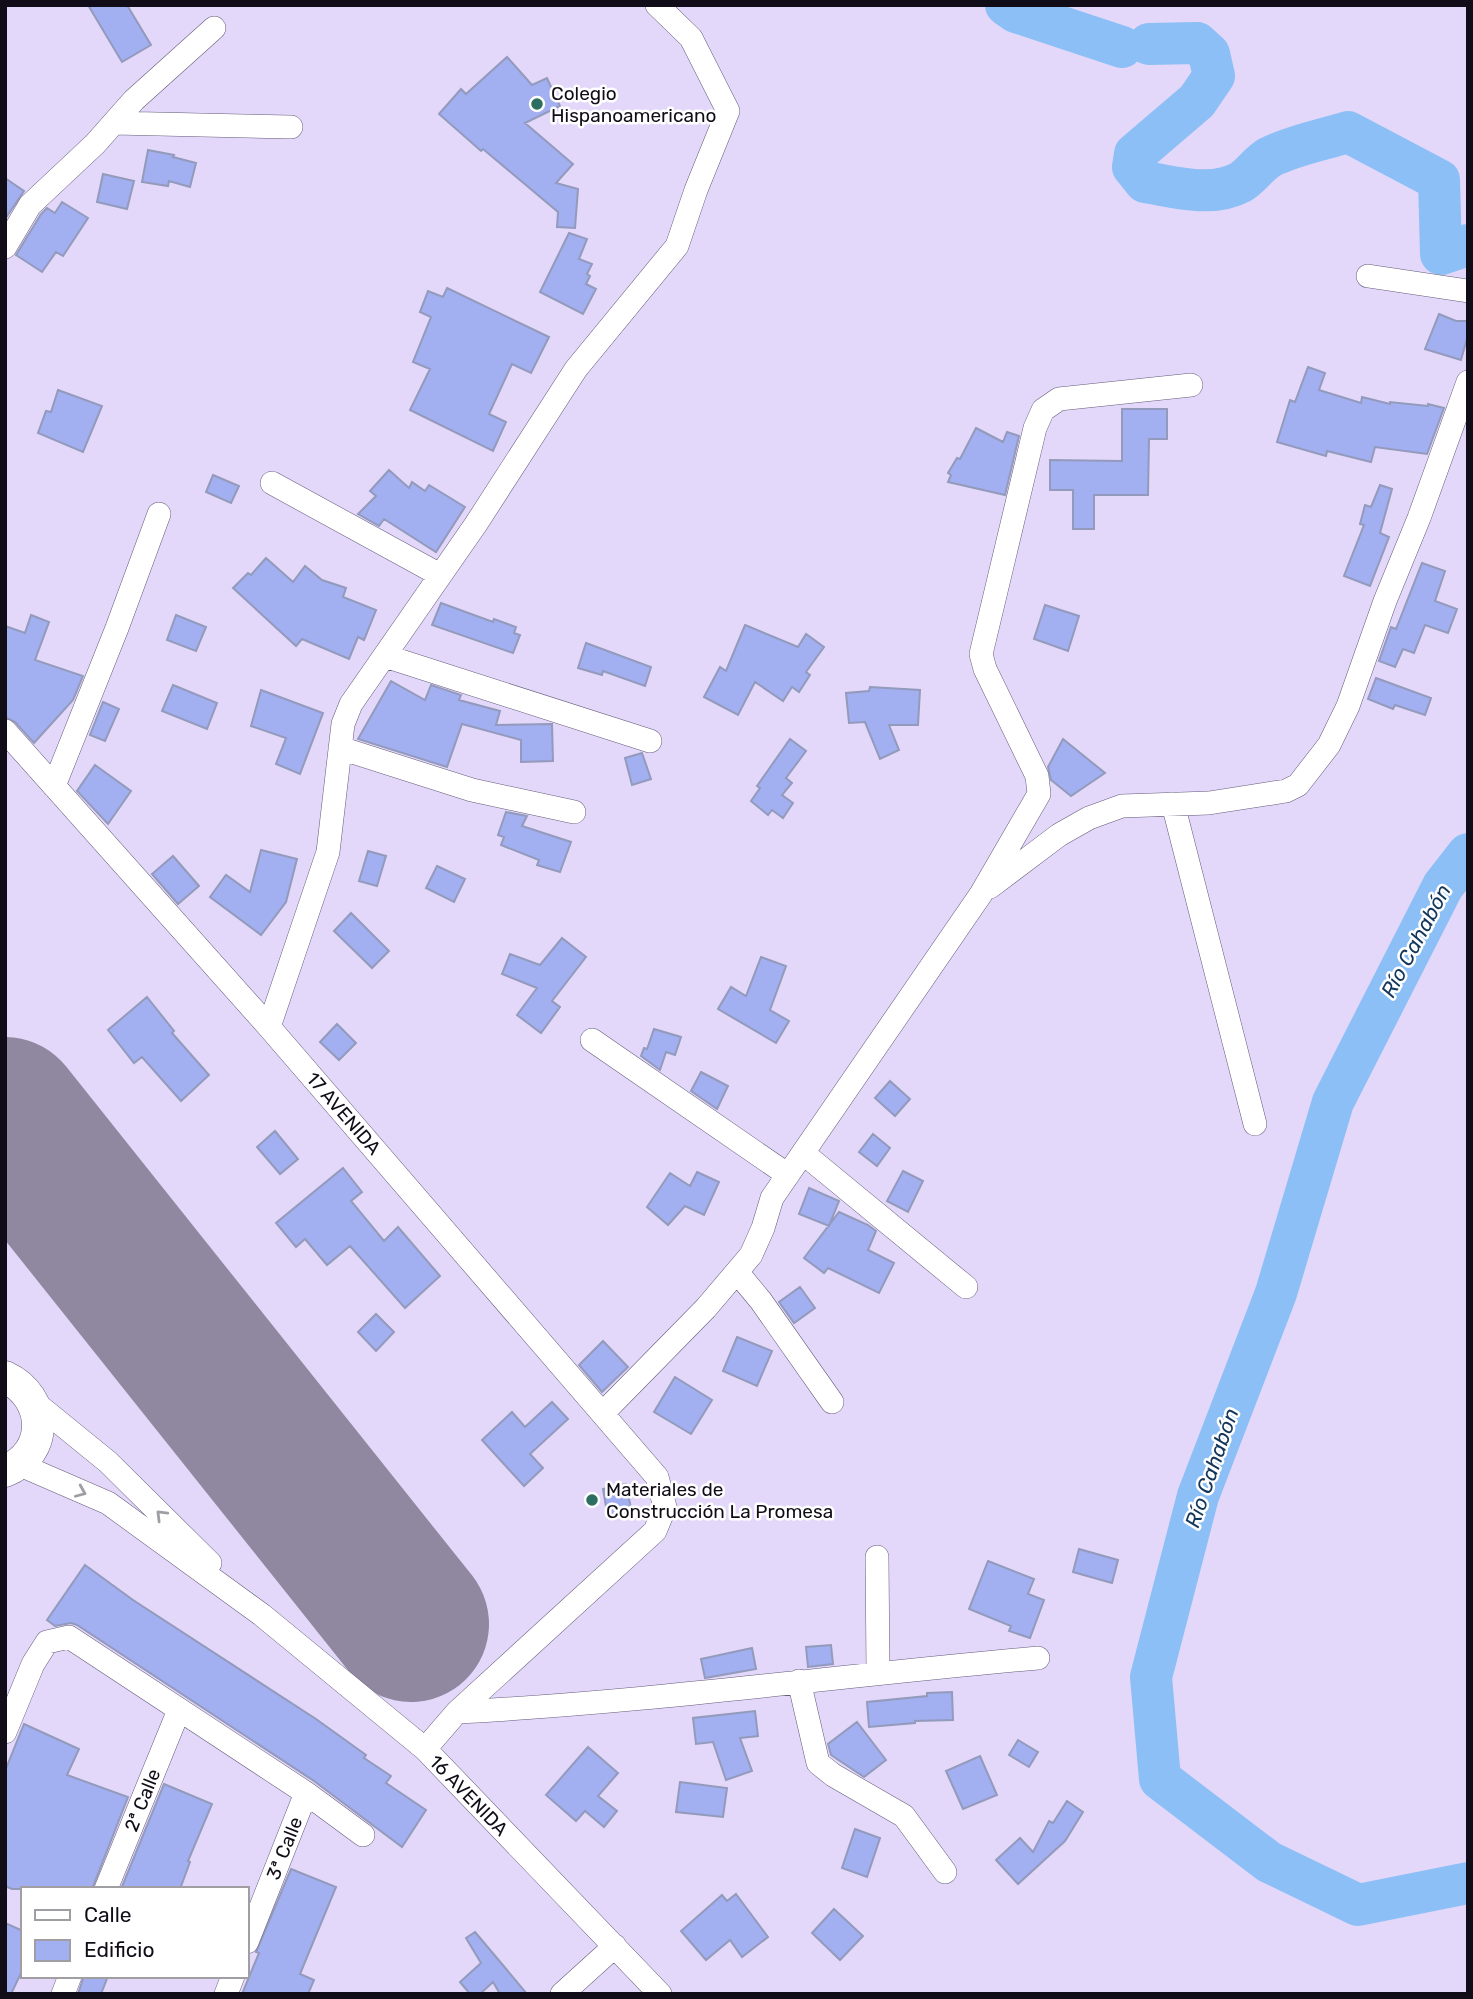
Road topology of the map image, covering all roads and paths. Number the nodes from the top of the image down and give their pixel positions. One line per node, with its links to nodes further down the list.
1 (657, 5): 12 (street)
2 (214, 28): 3 (street)
3 (114, 123): 4 (street); 5 (street)
4 (291, 127)
5 (5, 247)
6 (1368, 276): 7 (street)
7 (1468, 291)
8 (1468, 382): 18 (street)
9 (1191, 385): 20 (street)
10 (272, 483): 12 (street)
11 (159, 514): 17 (street)
12 (440, 575): 13 (street)
13 (385, 656): 15 (street); 16 (street)
14 (5, 731): 17 (street, 17 AVENIDA)
15 (650, 741)
16 (340, 748): 19 (street); 21 (street)
17 (54, 786): 21 (street, 17 AVENIDA)
18 (1173, 804): 20 (street); 23 (street)
19 (574, 812)
20 (981, 894): 24 (street)
21 (269, 1027): 31 (street, 17 AVENIDA)
22 (592, 1040): 25 (street)
23 (1255, 1124)
24 (803, 1153): 25 (street); 27 (street)
25 (788, 1175): 26 (street)
26 (737, 1272): 30 (street); 31 (street)
27 (966, 1287)
28 (6, 1377): 29 (street)
29 (33, 1401): 32 (street); 34 (street, 16 AVENIDA, one-way to 29)
30 (832, 1402)
31 (603, 1413): 39 (street, 17 AVENIDA)
32 (9, 1470): 34 (street, 16 AVENIDA, one-way to 34)
33 (877, 1557): 36 (street)
34 (262, 1615): 41 (street, 16 AVENIDA)
35 (1038, 1658): 36 (street)
36 (878, 1672): 37 (street)
37 (799, 1681): 39 (street); 44 (street)
38 (179, 1710): 40 (street); 42 (street); 45 (street, 2ª Calle)
39 (457, 1712): 41 (street)
40 (5, 1732)
41 (425, 1749): 47 (street, 16 AVENIDA)
42 (306, 1793): 43 (street); 46 (street, 3ª Calle)
43 (363, 1835)
44 (945, 1872)
45 (107, 1887)
46 (248, 1939)
47 (615, 1946): 48 (street); 49 (street, 16 AVENIDA)
48 (562, 1994)
49 (660, 1994)

